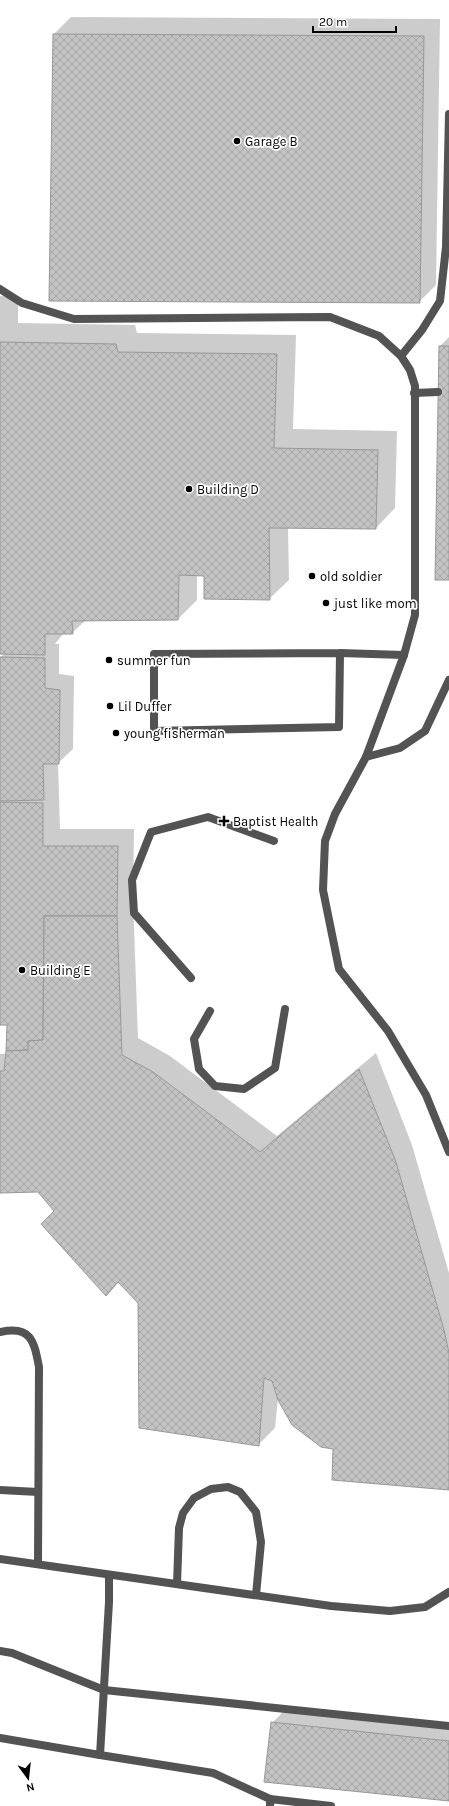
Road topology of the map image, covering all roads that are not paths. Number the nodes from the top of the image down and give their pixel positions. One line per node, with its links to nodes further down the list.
1 (449, 114): 3 (lane)
2 (0, 289): 3 (lane)
3 (401, 356): 4 (lane)
4 (414, 392): 5 (lane); 7 (lane)
5 (438, 392)
6 (340, 653): 6 (lane); 7 (lane)
7 (404, 655): 9 (lane)
8 (449, 680): 9 (lane)
9 (366, 757): 14 (lane)
10 (274, 841): 11 (lane)
11 (190, 978)
12 (285, 1009): 13 (lane)
13 (210, 1011)
14 (449, 1152)
15 (0, 1332): 17 (lane)
16 (0, 1490): 17 (lane)
17 (38, 1492): 19 (lane)
18 (0, 1559): 19 (lane)
19 (38, 1564): 20 (lane)
20 (109, 1574): 21 (lane); 25 (lane)
21 (177, 1584): 23 (lane); 23 (lane)
22 (449, 1592): 23 (lane)
23 (256, 1595)
24 (0, 1651): 25 (lane)
25 (104, 1690): 26 (lane); 28 (lane)
26 (449, 1726)
27 (0, 1738): 28 (lane)
28 (100, 1755): 29 (lane)
29 (270, 1803): 30 (lane)
30 (331, 1806)

